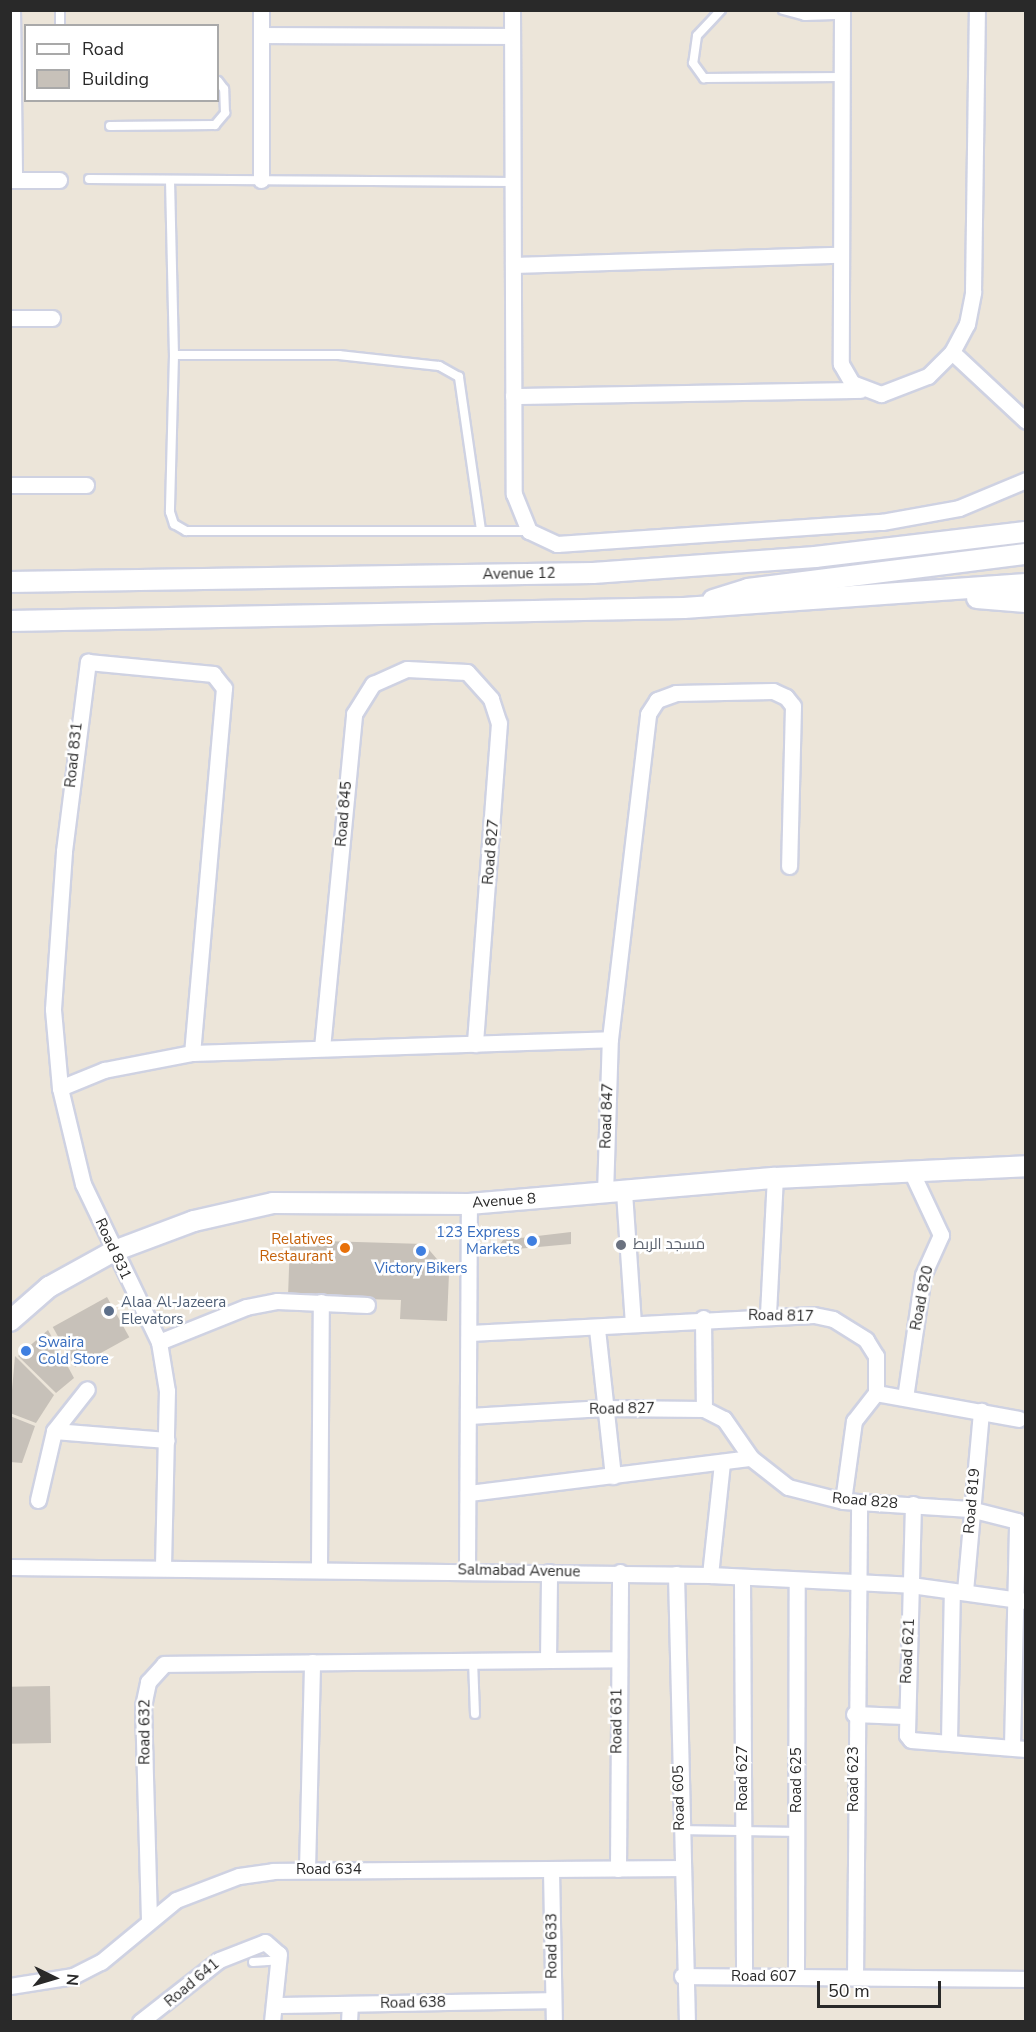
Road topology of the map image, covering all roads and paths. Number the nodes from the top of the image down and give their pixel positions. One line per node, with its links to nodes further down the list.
1 (12, 10): 11 (street)
2 (261, 10): 9 (street)
3 (512, 10): 10 (street)
4 (721, 10): 12 (lane)
5 (783, 10): 7 (lane)
6 (977, 10): 25 (street)
7 (798, 13): 8 (lane)
8 (842, 13): 12 (street)
9 (261, 35): 10 (street); 19 (street)
10 (512, 36): 20 (street)
11 (11, 58): 16 (street)
12 (842, 77): 21 (street)
13 (219, 82): 14 (lane)
14 (110, 126)
15 (89, 178): 18 (lane)
16 (12, 180): 17 (street)
17 (59, 180)
18 (170, 180): 19 (lane); 26 (lane)
19 (261, 180): 20 (lane)
20 (512, 182): 22 (street)
21 (838, 255): 22 (street); 27 (street)
22 (513, 265): 28 (street)
23 (10, 318): 24 (street)
24 (52, 318)
25 (952, 352): 27 (street); 29 (street)
26 (174, 355): 33 (lane); 33 (lane)
27 (860, 390): 28 (street)
28 (513, 396): 34 (street)
29 (1026, 421)
30 (1026, 480): 34 (street)
31 (10, 485): 32 (street)
32 (86, 485)
33 (481, 530): 34 (lane)
34 (529, 531)
35 (1026, 532): 37 (street, Avenue 12)
36 (1026, 554): 41 (street)
37 (10, 582)
38 (1026, 584): 39 (street)
39 (941, 594): 40 (street); 41 (street)
40 (1026, 602)
41 (684, 608): 42 (street)
42 (10, 621)
43 (467, 672): 46 (street, Road 827); 47 (street, Road 845)
44 (789, 866): 45 (street, Road 847)
45 (610, 1039): 46 (street); 53 (street, Road 847)
46 (475, 1044): 47 (street)
47 (322, 1048): 48 (street)
48 (192, 1053): 49 (street); 49 (street, Road 831)
49 (60, 1088): 55 (street, Road 831)
50 (1026, 1166): 51 (street, Avenue 8)
51 (911, 1171): 52 (street, Avenue 8); 67 (street, Road 820)
52 (775, 1178): 53 (street, Avenue 8); 58 (street)
53 (615, 1193): 54 (street, Avenue 8); 61 (street, Road 847)
54 (469, 1204): 55 (street, Avenue 8); 63 (street)
55 (114, 1251): 60 (street, Avenue 8); 64 (street, Road 831)
56 (321, 1302): 57 (street); 64 (street); 87 (street)
57 (367, 1305)
58 (768, 1314): 59 (street, Road 817); 66 (street, Road 817)
59 (704, 1318): 61 (street, Road 817); 69 (street)
60 (10, 1321)
61 (633, 1324): 62 (street, Road 817)
62 (597, 1329): 63 (street, Road 817); 68 (street)
63 (470, 1333): 71 (street)
64 (159, 1342): 74 (street, Road 831)
65 (87, 1389): 73 (street)
66 (876, 1393): 67 (street); 80 (street)
67 (905, 1398): 70 (street)
68 (604, 1408): 69 (street, Road 827); 71 (street, Road 827); 77 (street)
69 (704, 1409): 75 (street)
70 (981, 1412): 72 (street); 83 (street, Road 819)
71 (469, 1416): 78 (street)
72 (1019, 1419)
73 (54, 1431): 74 (street); 79 (street)
74 (167, 1440): 85 (street, Road 831)
75 (751, 1458): 76 (street); 80 (street, Road 828)
76 (722, 1463): 77 (street); 92 (street)
77 (613, 1476): 78 (street)
78 (469, 1493): 88 (street)
79 (38, 1500)
80 (843, 1501): 81 (street, Road 828)
81 (859, 1503): 82 (street, Road 828); 94 (street, Road 623)
82 (913, 1504): 83 (street, Road 828); 96 (street, Road 621)
83 (970, 1509): 84 (street, Road 828); 97 (street, Road 819)
84 (1022, 1521): 98 (street)
85 (163, 1566): 86 (street, Salmabad Avenue); 87 (street, Salmabad Avenue)
86 (10, 1567)
87 (319, 1568): 88 (street, Salmabad Avenue)
88 (467, 1570): 89 (street, Salmabad Avenue)
89 (549, 1572): 90 (street, Salmabad Avenue); 101 (street)
90 (620, 1572): 91 (street, Salmabad Avenue); 99 (street, Road 631)
91 (676, 1574): 92 (street, Salmabad Avenue); 108 (street, Road 605)
92 (710, 1575): 93 (street, Salmabad Avenue)
93 (742, 1579): 95 (street, Salmabad Avenue); 109 (street, Road 627)
94 (859, 1582): 95 (street, Salmabad Avenue); 96 (street, Salmabad Avenue); 104 (street, Road 623)
95 (797, 1583): 110 (street, Road 625)
96 (911, 1585): 97 (street, Salmabad Avenue); 105 (street, Road 621)
97 (958, 1591): 98 (street, Salmabad Avenue); 106 (street, Road 819)
98 (1020, 1600): 107 (street)
99 (617, 1659): 101 (street, Road 632); 112 (street, Road 631)
100 (473, 1660): 101 (street, Road 632); 102 (street, Road 632); 103 (lane)
101 (548, 1660)
102 (312, 1662): 113 (street); 115 (street, Road 632)
103 (475, 1714)
104 (854, 1714): 105 (street); 121 (street, Road 623)
105 (904, 1716): 106 (street, Road 621)
106 (949, 1741): 107 (street)
107 (1019, 1748)
108 (679, 1830): 109 (lane); 111 (street, Road 605)
109 (743, 1831): 110 (lane); 119 (street, Road 627)
110 (797, 1832): 120 (street, Road 625)
111 (680, 1868): 112 (street, Road 634); 118 (street, Road 605)
112 (618, 1869): 114 (street, Road 634)
113 (307, 1870): 114 (street, Road 634); 115 (street, Road 634)
114 (551, 1870): 124 (street, Road 633)
115 (148, 1920): 123 (street, Road 634)
116 (279, 1960): 117 (lane); 126 (street); 127 (street, Road 641)
117 (253, 1962)
118 (682, 1976): 119 (street, Road 607); 131 (street, Road 605)
119 (744, 1977): 120 (street, Road 607)
120 (796, 1977): 121 (street, Road 607)
121 (855, 1977): 122 (street, Road 607)
122 (1026, 1979)
123 (10, 1986)
124 (552, 2000): 125 (street, Road 638); 130 (street, Road 633)
125 (350, 2004): 126 (street, Road 638); 129 (street)
126 (274, 2005): 128 (street)
127 (140, 2022)
128 (272, 2022)
129 (349, 2022)
130 (554, 2022)
131 (687, 2022)

